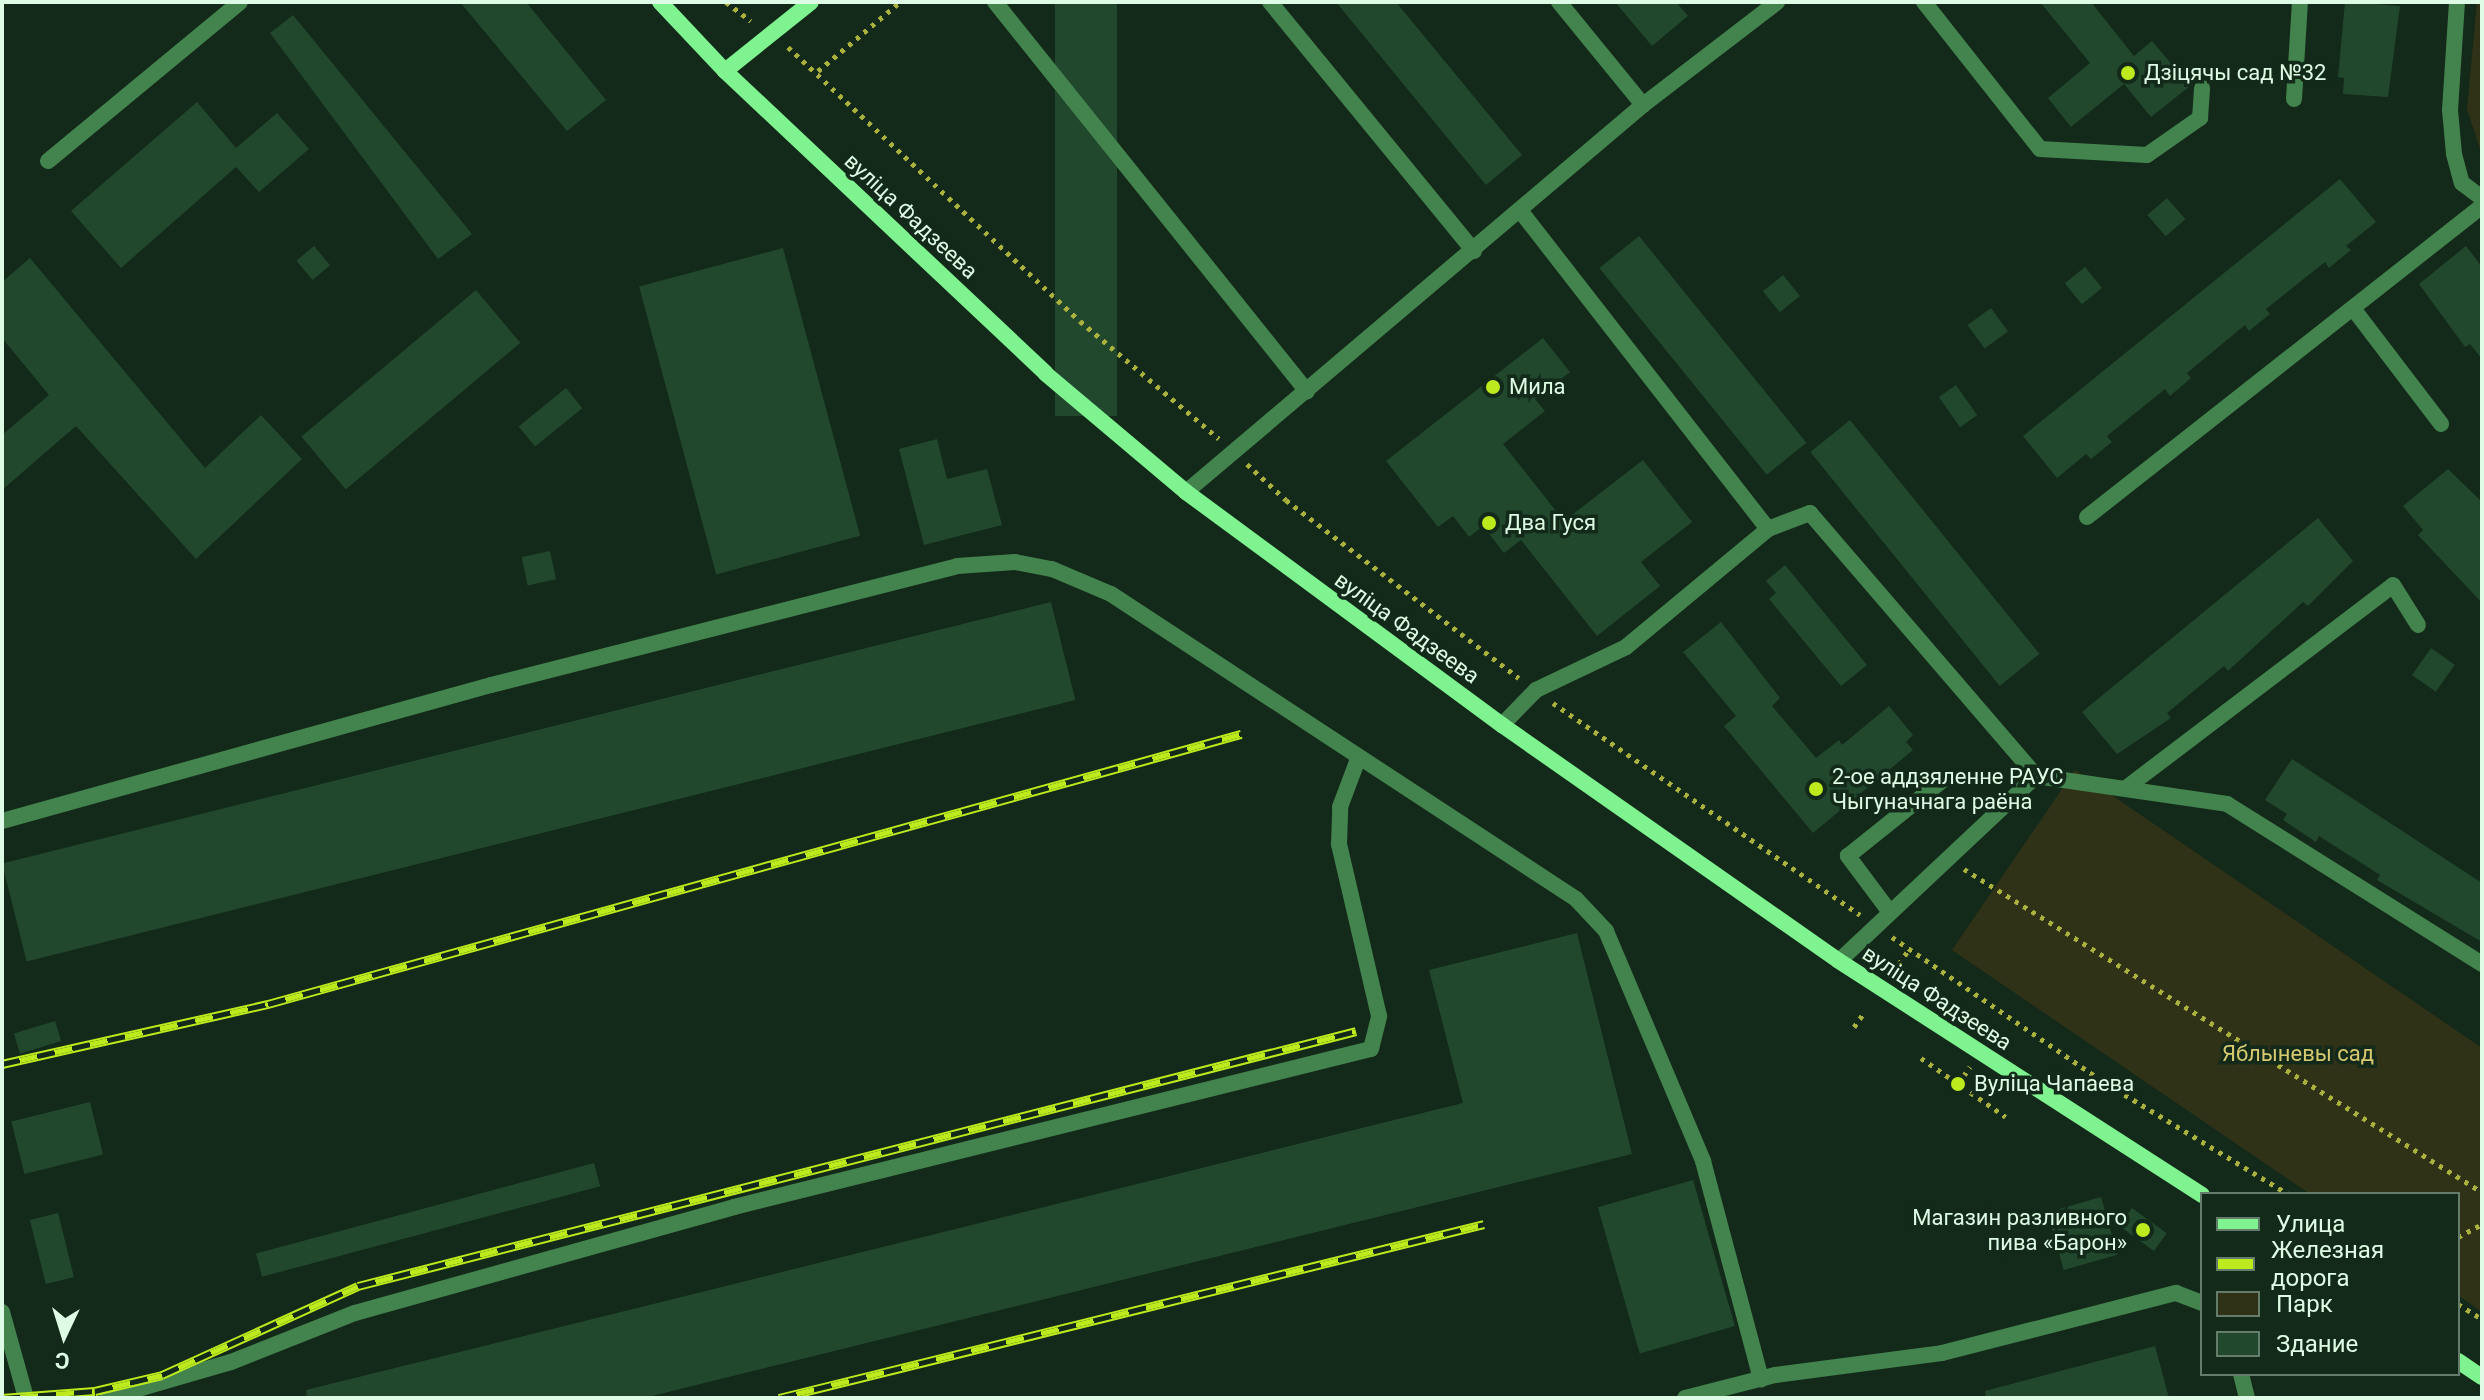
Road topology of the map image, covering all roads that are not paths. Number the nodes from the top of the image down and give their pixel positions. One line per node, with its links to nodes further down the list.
1 (240, 2): 15 (street)
2 (660, 2): 11 (street, вуліца Фадзеева)
3 (811, 2): 11 (street)
4 (995, 2): 21 (street)
5 (1270, 2): 19 (street)
6 (1559, 2): 14 (street)
7 (1777, 2): 14 (street)
8 (1924, 2): 12 (street)
9 (2300, 2): 13 (street)
10 (2457, 2): 16 (street)
11 (725, 71): 23 (street, вуліца Фадзеева)
12 (2202, 88)
13 (2294, 99)
14 (1643, 105): 18 (street)
15 (48, 161)
16 (2482, 198)
17 (2482, 206): 20 (street)
18 (1521, 212): 19 (street); 25 (street)
19 (1474, 251): 21 (street)
20 (2355, 311): 22 (street); 24 (street)
21 (1307, 391): 23 (street)
22 (2441, 424)
23 (1186, 492): 27 (street, вуліца Фадзеева)
24 (2087, 517)
25 (1768, 529): 27 (street); 29 (street)
26 (2418, 625): 31 (street)
27 (1502, 725): 34 (street, вуліца Фадзеева)
28 (1358, 759): 32 (street); 42 (street); 44 (street)
29 (2036, 776): 31 (street); 33 (street)
30 (1943, 780): 33 (street)
31 (2126, 788): 35 (street)
32 (2, 821)
33 (1889, 911): 34 (street)
34 (1839, 961): 36 (street, вуліца Фадзеева)
35 (2482, 964)
36 (2200, 1194)
37 (2200, 1302): 42 (street)
38 (2, 1312): 43 (street)
39 (2460, 1362): 41 (street)
40 (2242, 1376): 46 (street)
41 (2482, 1377)
42 (1761, 1379): 45 (street)
43 (26, 1398)
44 (107, 1398)
45 (1685, 1398)
46 (2247, 1398)

